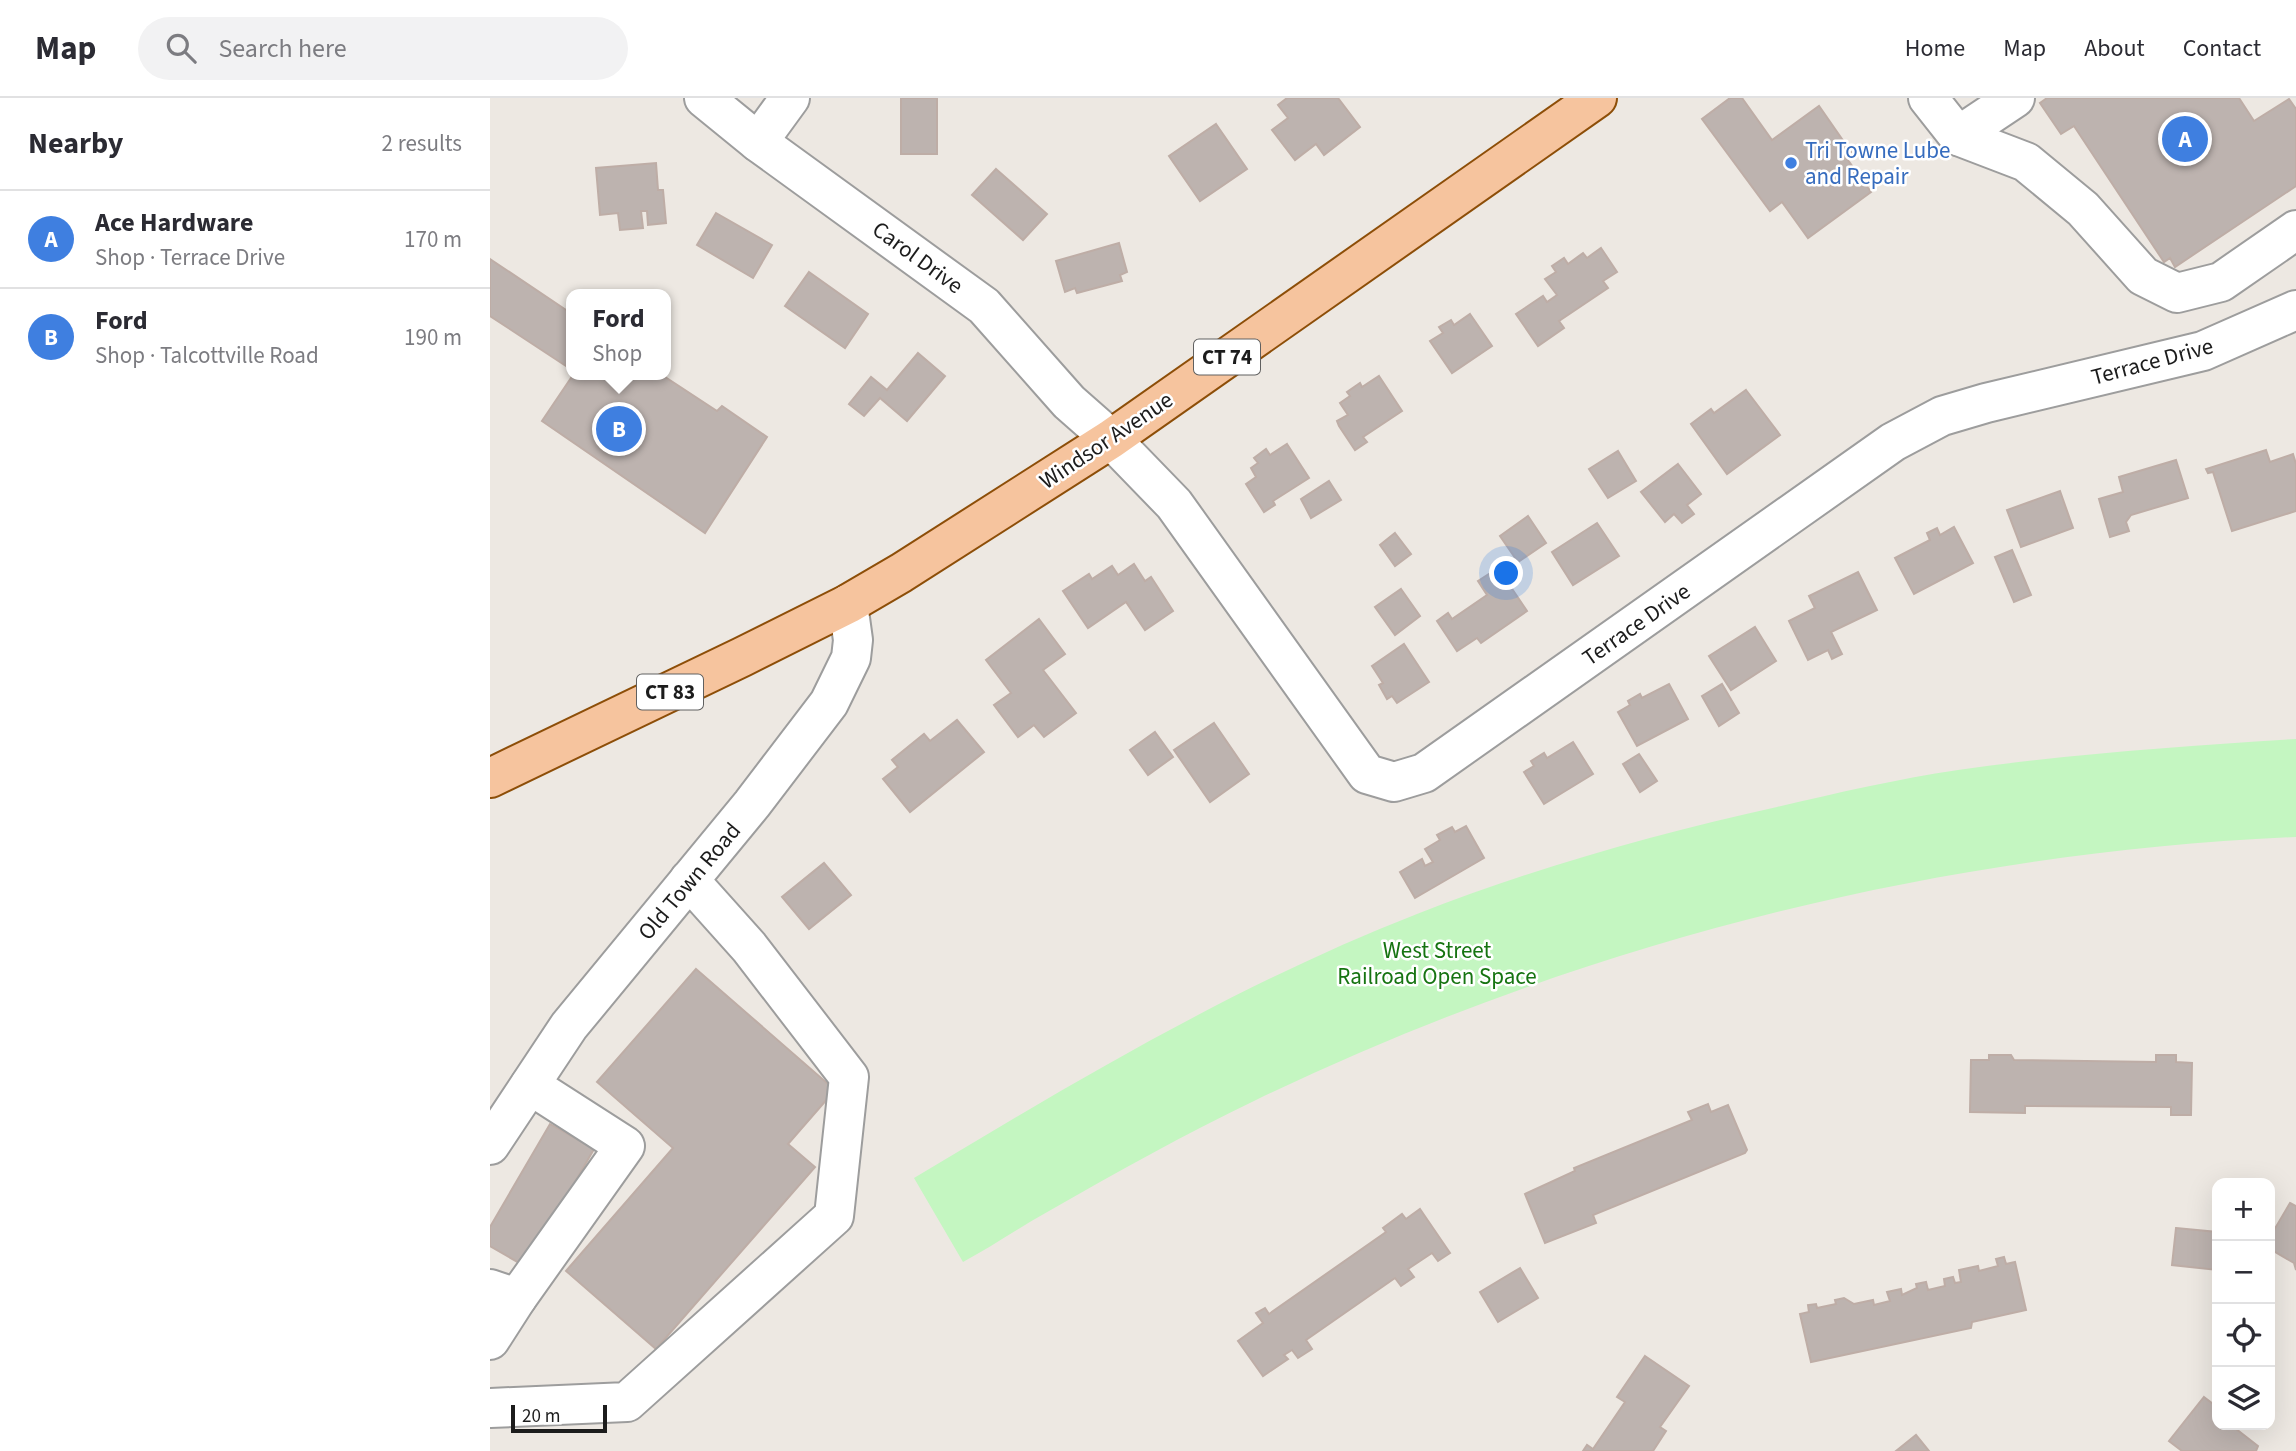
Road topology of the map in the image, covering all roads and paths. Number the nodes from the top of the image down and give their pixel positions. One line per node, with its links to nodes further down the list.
1 (704, 98): 7 (street, Carol Drive)
2 (790, 98): 7 (street)
3 (1597, 98): 10 (main road, Windsor Avenue / CT 74)
4 (1928, 98): 6 (street)
5 (2015, 98): 6 (street)
6 (1958, 136): 8 (street)
7 (758, 142): 10 (street, Carol Drive)
8 (2296, 230)
9 (2296, 310): 10 (street, Terrace Drive)
10 (1111, 439): 11 (main road, Windsor Avenue / CT 74)
11 (848, 604): 12 (main road, CT 83); 13 (street, Old Town Road)
12 (490, 778)
13 (689, 880): 14 (street, Old Town Road); 18 (street)
14 (530, 1085): 15 (street, Old Town Road); 16 (street)
15 (490, 1145)
16 (503, 1293): 17 (street)
17 (490, 1340)
18 (490, 1408)

